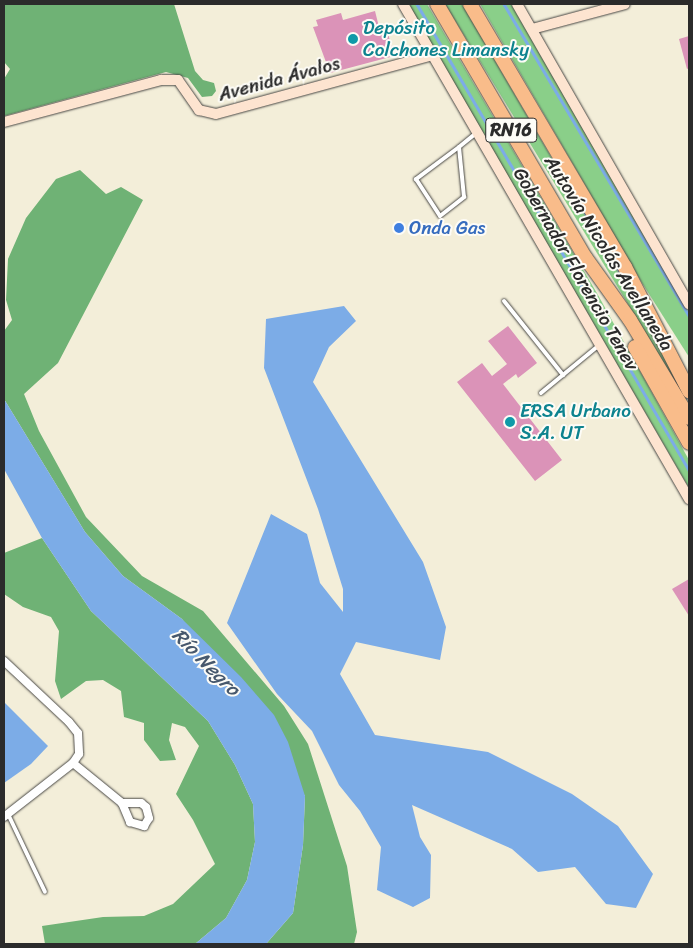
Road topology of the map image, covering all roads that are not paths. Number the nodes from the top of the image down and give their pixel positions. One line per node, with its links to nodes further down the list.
1 (403, 4): 7 (street, Gobernador Florencio Tenev)
2 (438, 4): 11 (highway, Autovía Nicolás Avellaneda / RN16)
3 (470, 4): 12 (highway, Autovía Nicolás Avellaneda / RN16)
4 (517, 4): 6 (street)
5 (625, 4): 6 (street)
6 (532, 29): 14 (street)
7 (433, 55): 8 (street, Avenida Ávalos); 9 (street, Gobernador Florencio Tenev)
8 (4, 122)
9 (476, 133): 10 (lane); 15 (street, Gobernador Florencio Tenev)
10 (459, 147): 10 (lane)
11 (585, 257): 20 (highway, Autovía Nicolás Avellaneda / RN16); 21 (highway)
12 (625, 267): 16 (highway); 18 (highway, Autovía Nicolás Avellaneda / RN16)
13 (504, 301): 17 (lane)
14 (689, 304)
15 (600, 345): 17 (lane); 22 (street, Gobernador Florencio Tenev)
16 (689, 370)
17 (562, 375): 19 (lane)
18 (689, 391)
19 (541, 394)
20 (689, 418)
21 (689, 442)
22 (689, 499)
23 (4, 661): 24 (street)
24 (73, 763): 25 (street); 26 (street)
25 (122, 803)
26 (6, 816): 27 (lane)
27 (46, 892)

